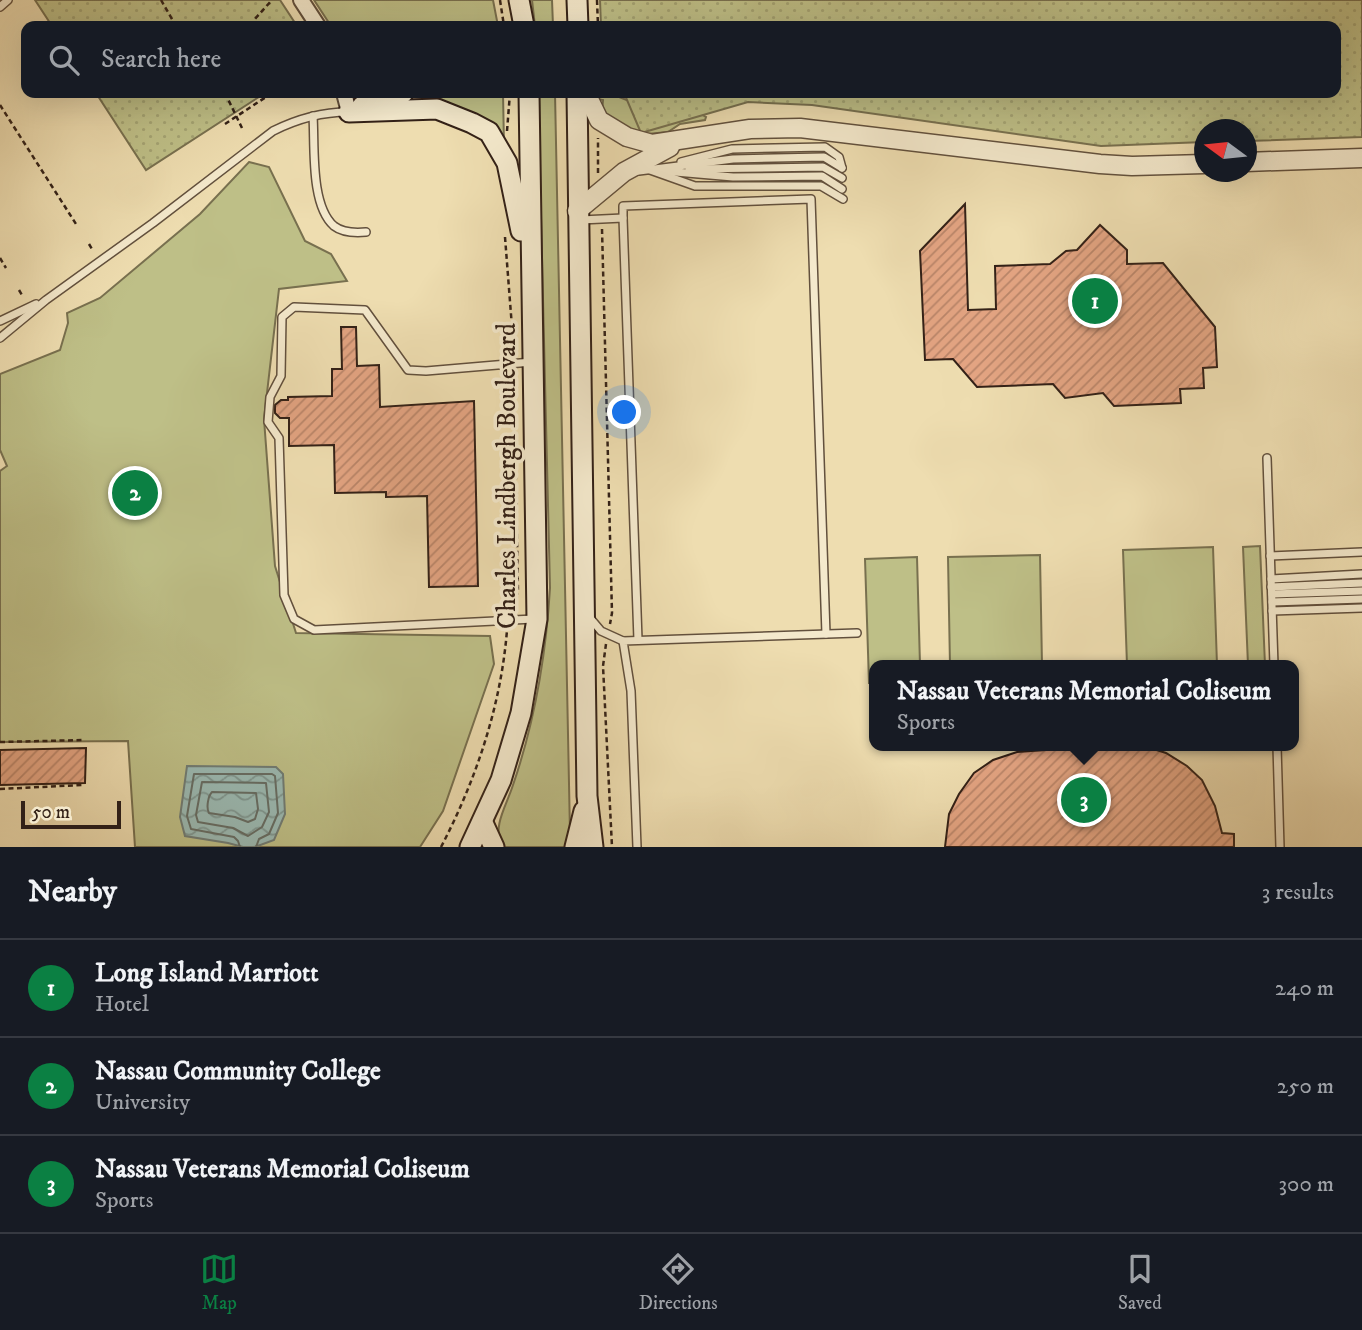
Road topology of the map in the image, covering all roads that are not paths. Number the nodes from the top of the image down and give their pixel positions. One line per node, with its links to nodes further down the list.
1 (8, 0): 4 (lane)
2 (301, 0): 5 (street)
3 (577, 0): 6 (main road)
4 (0, 7)
5 (315, 21)
6 (578, 21)
7 (529, 98): 25 (main road, Charles Lindbergh Boulevard)
8 (577, 98): 22 (main road)
9 (589, 98): 12 (street)
10 (347, 99): 11 (lane); 25 (main road)
11 (313, 116): 24 (lane); 26 (lane)
12 (679, 142): 15 (street); 18 (street)
13 (1362, 158): 14 (street)
14 (1257, 162)
15 (1194, 164)
16 (842, 168): 17 (lane)
17 (650, 170): 18 (lane); 19 (lane); 20 (lane); 21 (lane)
18 (624, 172): 22 (street)
19 (842, 178)
20 (842, 188)
21 (843, 199)
22 (578, 216): 23 (lane); 39 (main road)
23 (623, 218): 42 (lane); 43 (lane)
24 (366, 233)
25 (532, 290): 29 (main road, Charles Lindbergh Boulevard)
26 (46, 300): 27 (lane); 28 (lane)
27 (0, 321)
28 (0, 338)
29 (533, 362): 40 (main road, Charles Lindbergh Boulevard); 40 (lane)
30 (1267, 458): 32 (lane)
31 (1362, 552): 32 (lane)
32 (1270, 556): 36 (lane)
33 (1362, 574): 36 (lane)
34 (1362, 583): 36 (lane)
35 (1362, 591): 36 (lane)
36 (1272, 595): 37 (lane); 38 (lane); 45 (lane)
37 (1362, 599)
38 (1362, 608)
39 (584, 612): 44 (lane); 47 (main road)
40 (537, 619): 48 (main road, Charles Lindbergh Boulevard)
41 (857, 633): 42 (lane)
42 (826, 634): 43 (lane)
43 (638, 640): 44 (lane)
44 (622, 641): 53 (lane)
45 (1274, 660)
46 (1277, 751): 54 (lane)
47 (587, 796): 51 (main road); 52 (main road)
48 (483, 822): 49 (main road, Charles Lindbergh Boulevard); 50 (main road)
49 (470, 847)
50 (494, 847)
51 (575, 847)
52 (593, 847)
53 (637, 847)
54 (1280, 847)

